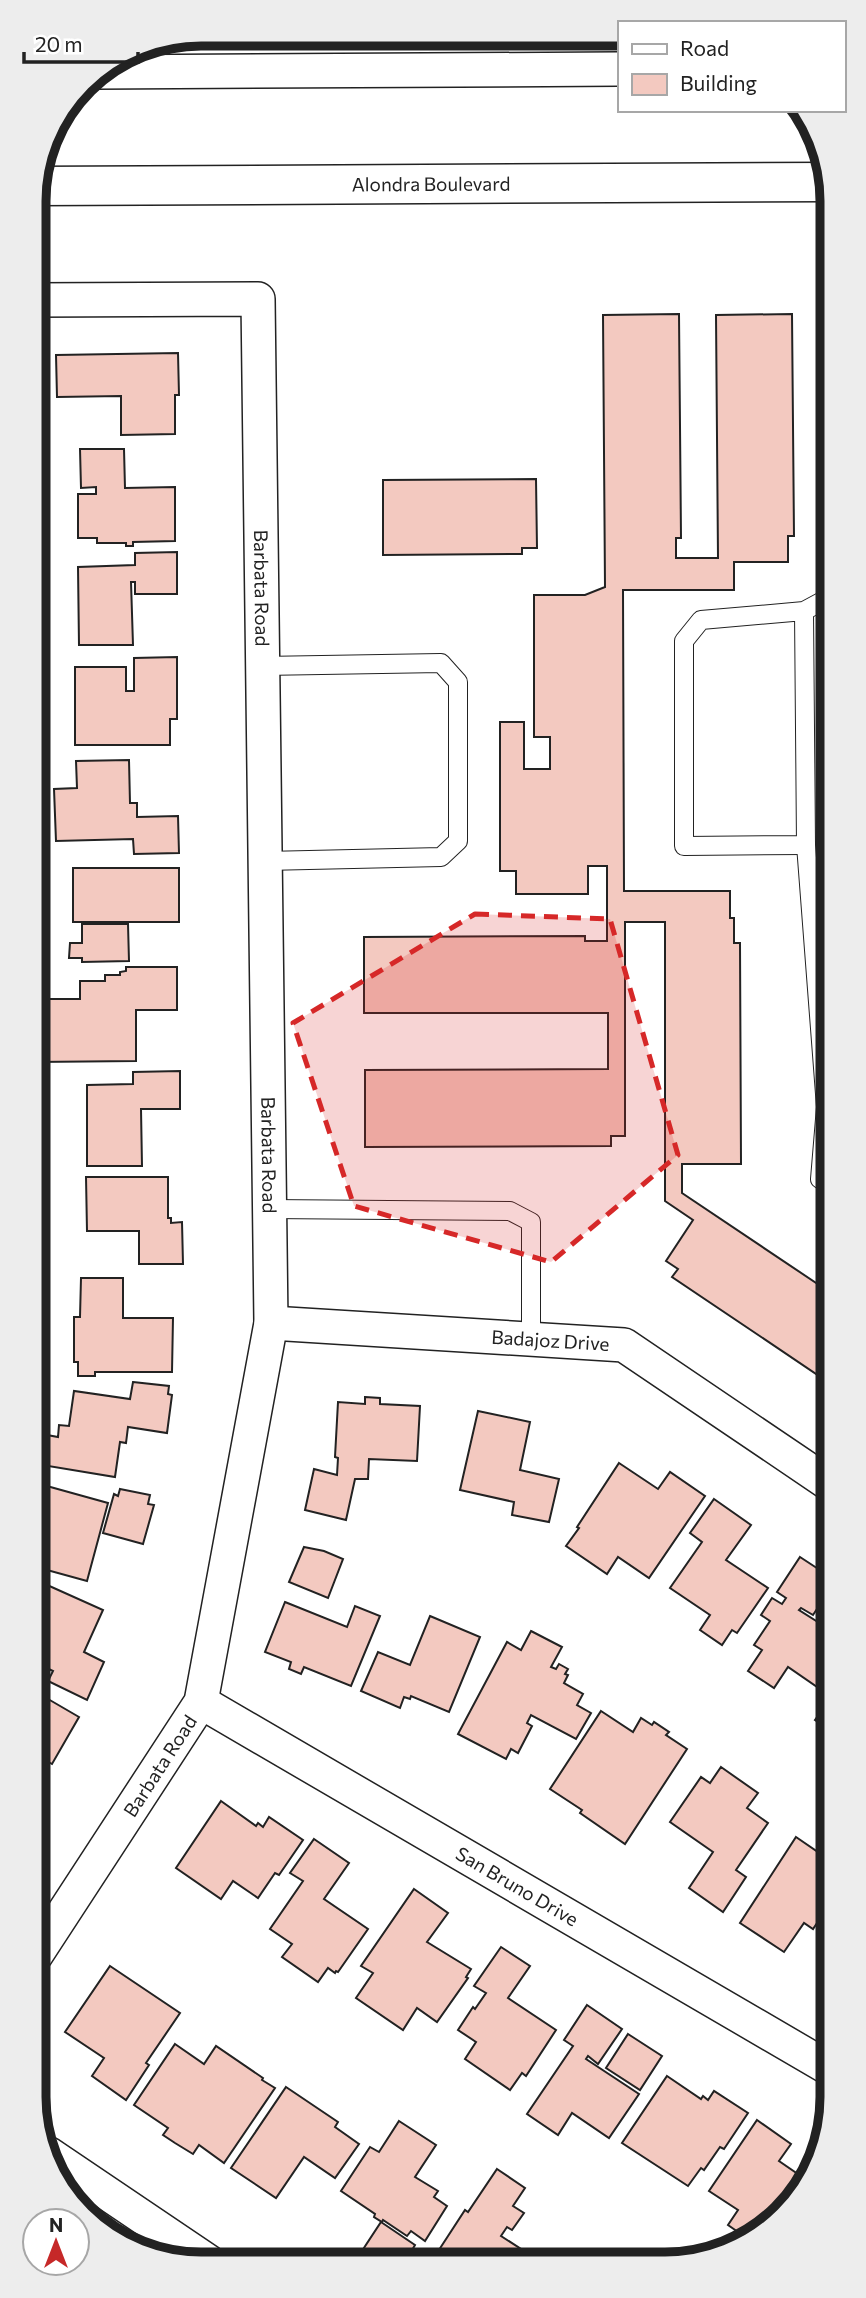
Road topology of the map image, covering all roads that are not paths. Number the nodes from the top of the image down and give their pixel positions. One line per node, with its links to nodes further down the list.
1 (618, 69): 2 (street)
2 (114, 72)
3 (819, 182): 4 (main road, Alondra Boulevard)
4 (46, 186)
5 (46, 300): 8 (street, Barbata Road)
6 (820, 602): 7 (lane)
7 (804, 611): 9 (lane); 9 (lane)
8 (262, 666): 10 (street, Barbata Road); 10 (lane)
9 (806, 845): 11 (lane)
10 (265, 861): 12 (street, Barbata Road)
11 (820, 1006)
12 (269, 1209): 13 (street, Barbata Road); 14 (lane)
13 (271, 1323): 14 (street, Badajoz Drive); 16 (street, Barbata Road)
14 (531, 1340): 15 (street, Badajoz Drive)
15 (820, 1478)
16 (201, 1702): 17 (street, Barbata Road); 18 (street, San Bruno Drive)
17 (46, 1940)
18 (820, 2063)
19 (59, 2161): 20 (street)
20 (194, 2252)

